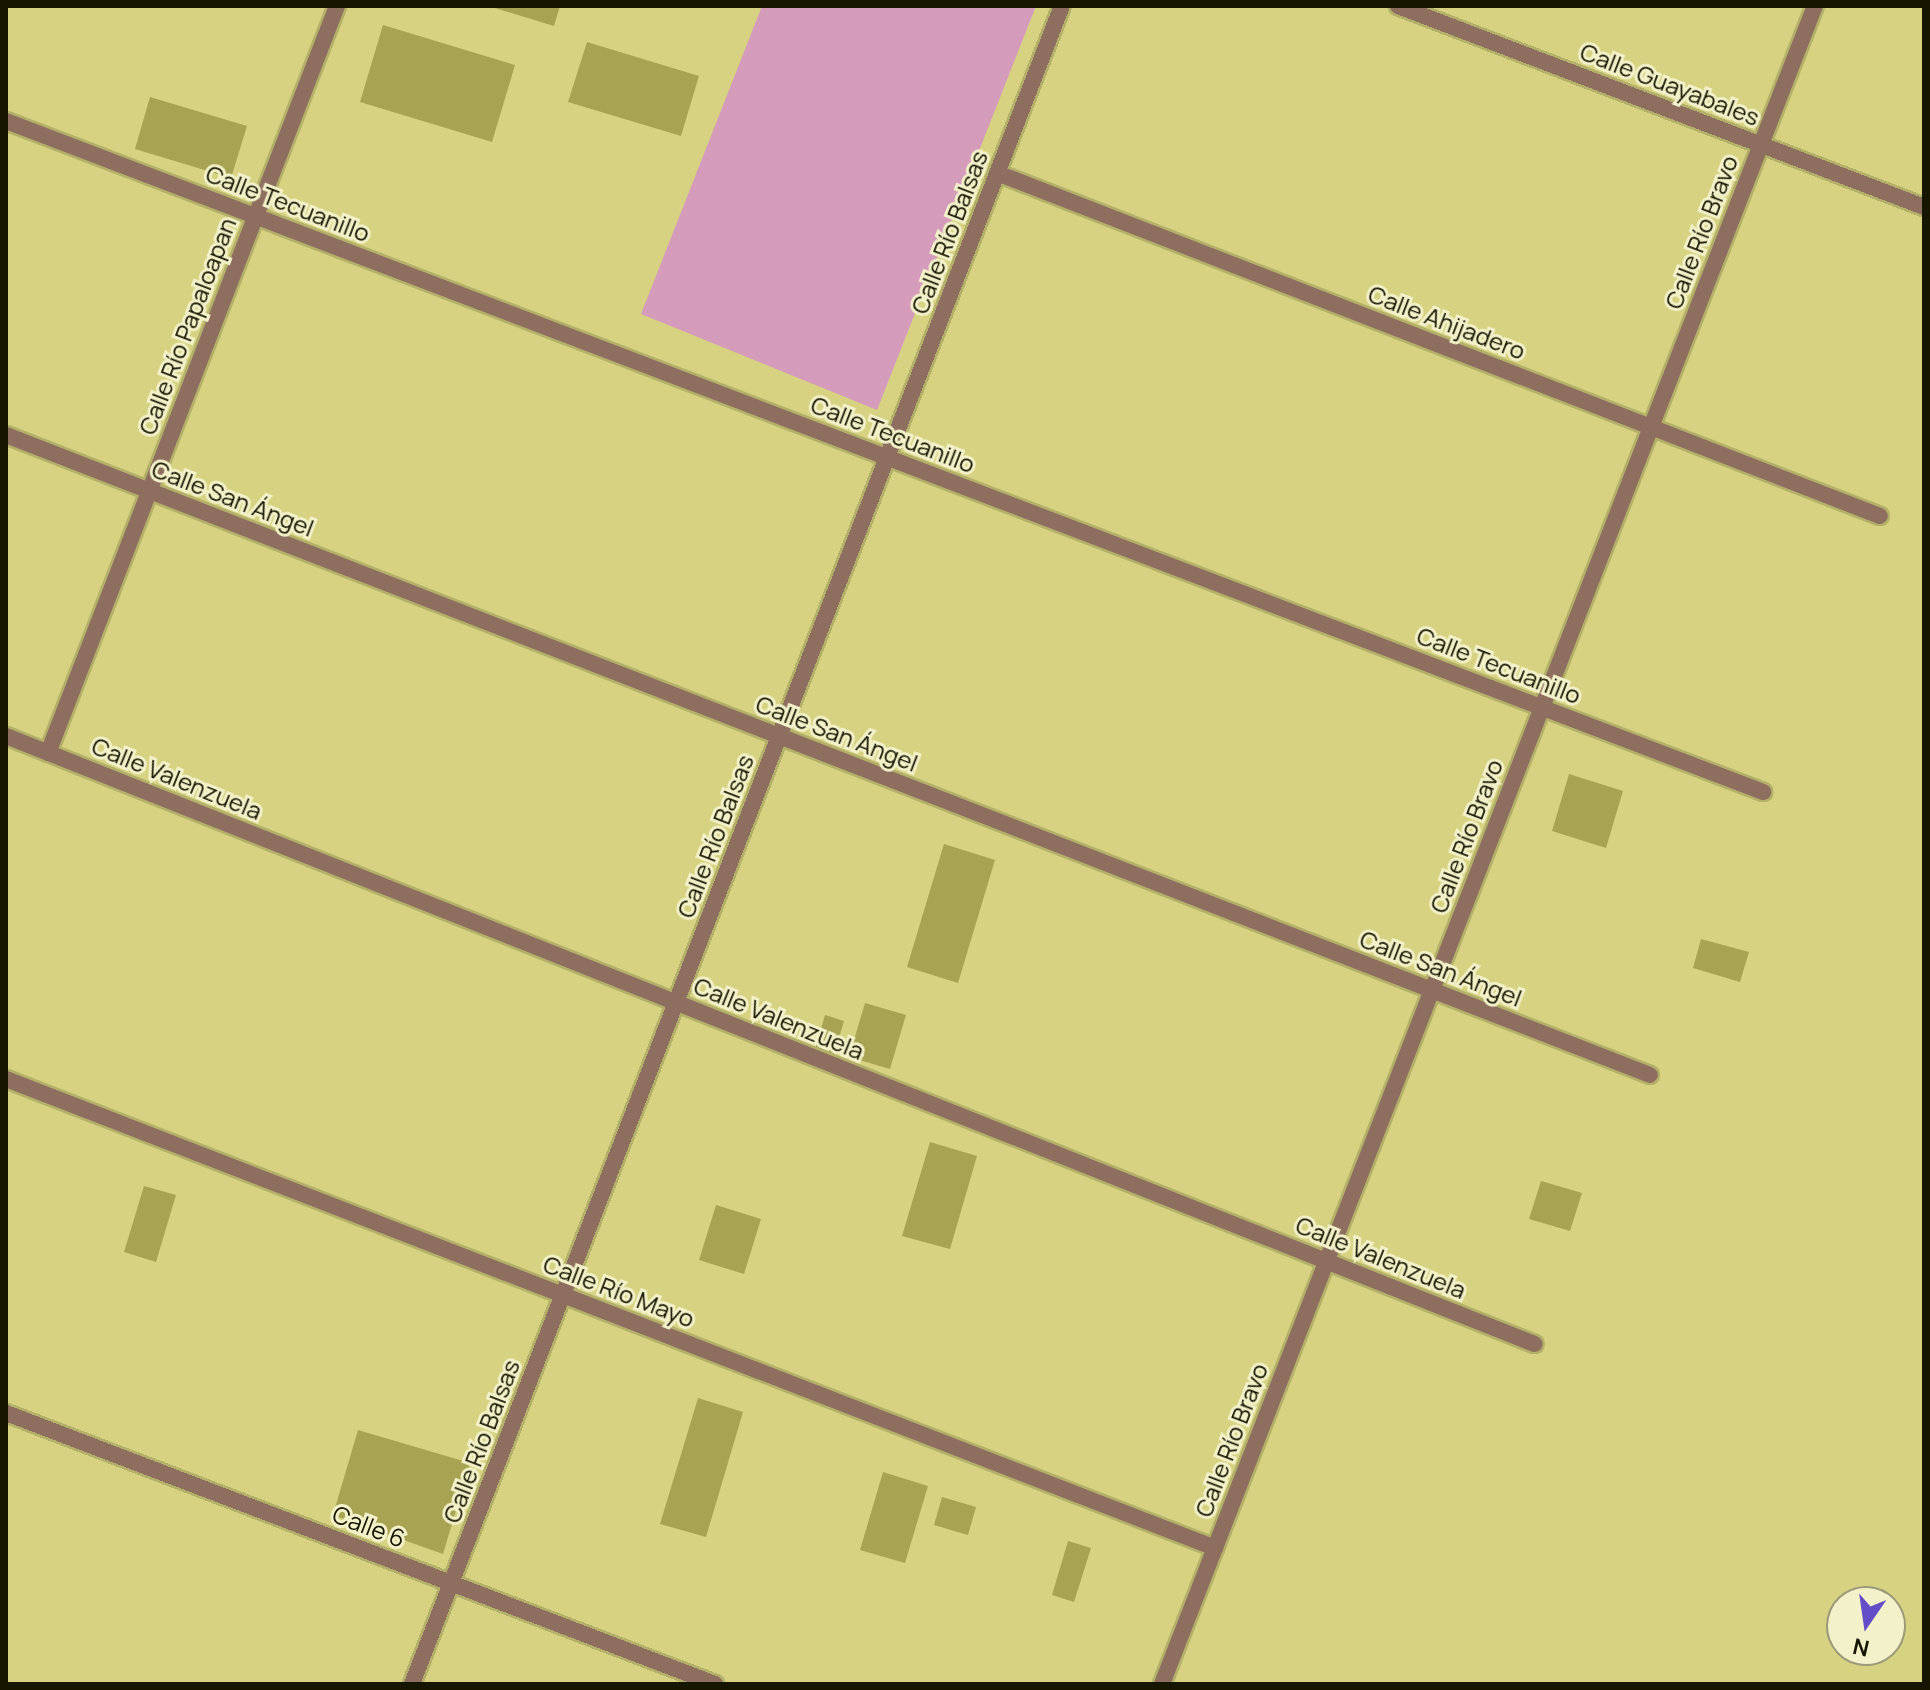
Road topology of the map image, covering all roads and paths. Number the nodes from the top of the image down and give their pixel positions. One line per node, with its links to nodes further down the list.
1 (337, 6): 9 (street, Calle Río Papaloapan)
2 (1062, 6): 7 (street, Calle Río Balsas)
3 (1398, 6): 6 (street, Calle Guayabales)
4 (1815, 6): 6 (street, Calle Río Bravo)
5 (6, 121): 9 (street, Calle Tecuanillo)
6 (1761, 145): 8 (street, Calle Guayabales); 10 (street, Calle Río Bravo)
7 (997, 173): 10 (street, Calle Ahijadero); 12 (street, Calle Río Balsas)
8 (1924, 207)
9 (255, 216): 12 (street, Calle Tecuanillo); 13 (street, Calle Río Papaloapan)
10 (1651, 427): 14 (street, Calle Ahijadero); 15 (street, Calle Río Bravo)
11 (6, 435): 13 (street, Calle San Ángel)
12 (887, 457): 15 (street, Calle Tecuanillo); 17 (street, Calle Río Balsas)
13 (149, 491): 17 (street, Calle San Ángel); 18 (street, Calle Río Papaloapan)
14 (1880, 516)
15 (1542, 707): 19 (street, Calle Tecuanillo); 20 (street, Calle Río Bravo)
16 (6, 736): 18 (street, Calle Valenzuela)
17 (779, 736): 20 (street, Calle San Ángel); 21 (street, Calle Río Balsas)
18 (48, 753): 21 (street, Calle Valenzuela)
19 (1763, 792)
20 (1432, 990): 22 (street, Calle San Ángel); 24 (street, Calle Río Bravo)
21 (676, 1003): 24 (street, Calle Valenzuela); 25 (street, Calle Río Balsas)
22 (1650, 1075)
23 (6, 1079): 25 (street, Calle Río Mayo)
24 (1327, 1261): 26 (street, Calle Valenzuela); 28 (street, Calle Río Bravo)
25 (563, 1295): 28 (street, Calle Río Mayo); 29 (street, Calle Río Balsas)
26 (1535, 1344)
27 (6, 1413): 29 (street, Calle 6)
28 (1215, 1548): 32 (street, Calle Río Bravo)
29 (451, 1583): 30 (street, Calle Río Balsas); 31 (street, Calle 6)
30 (412, 1684)
31 (715, 1684)
32 (1162, 1684)

